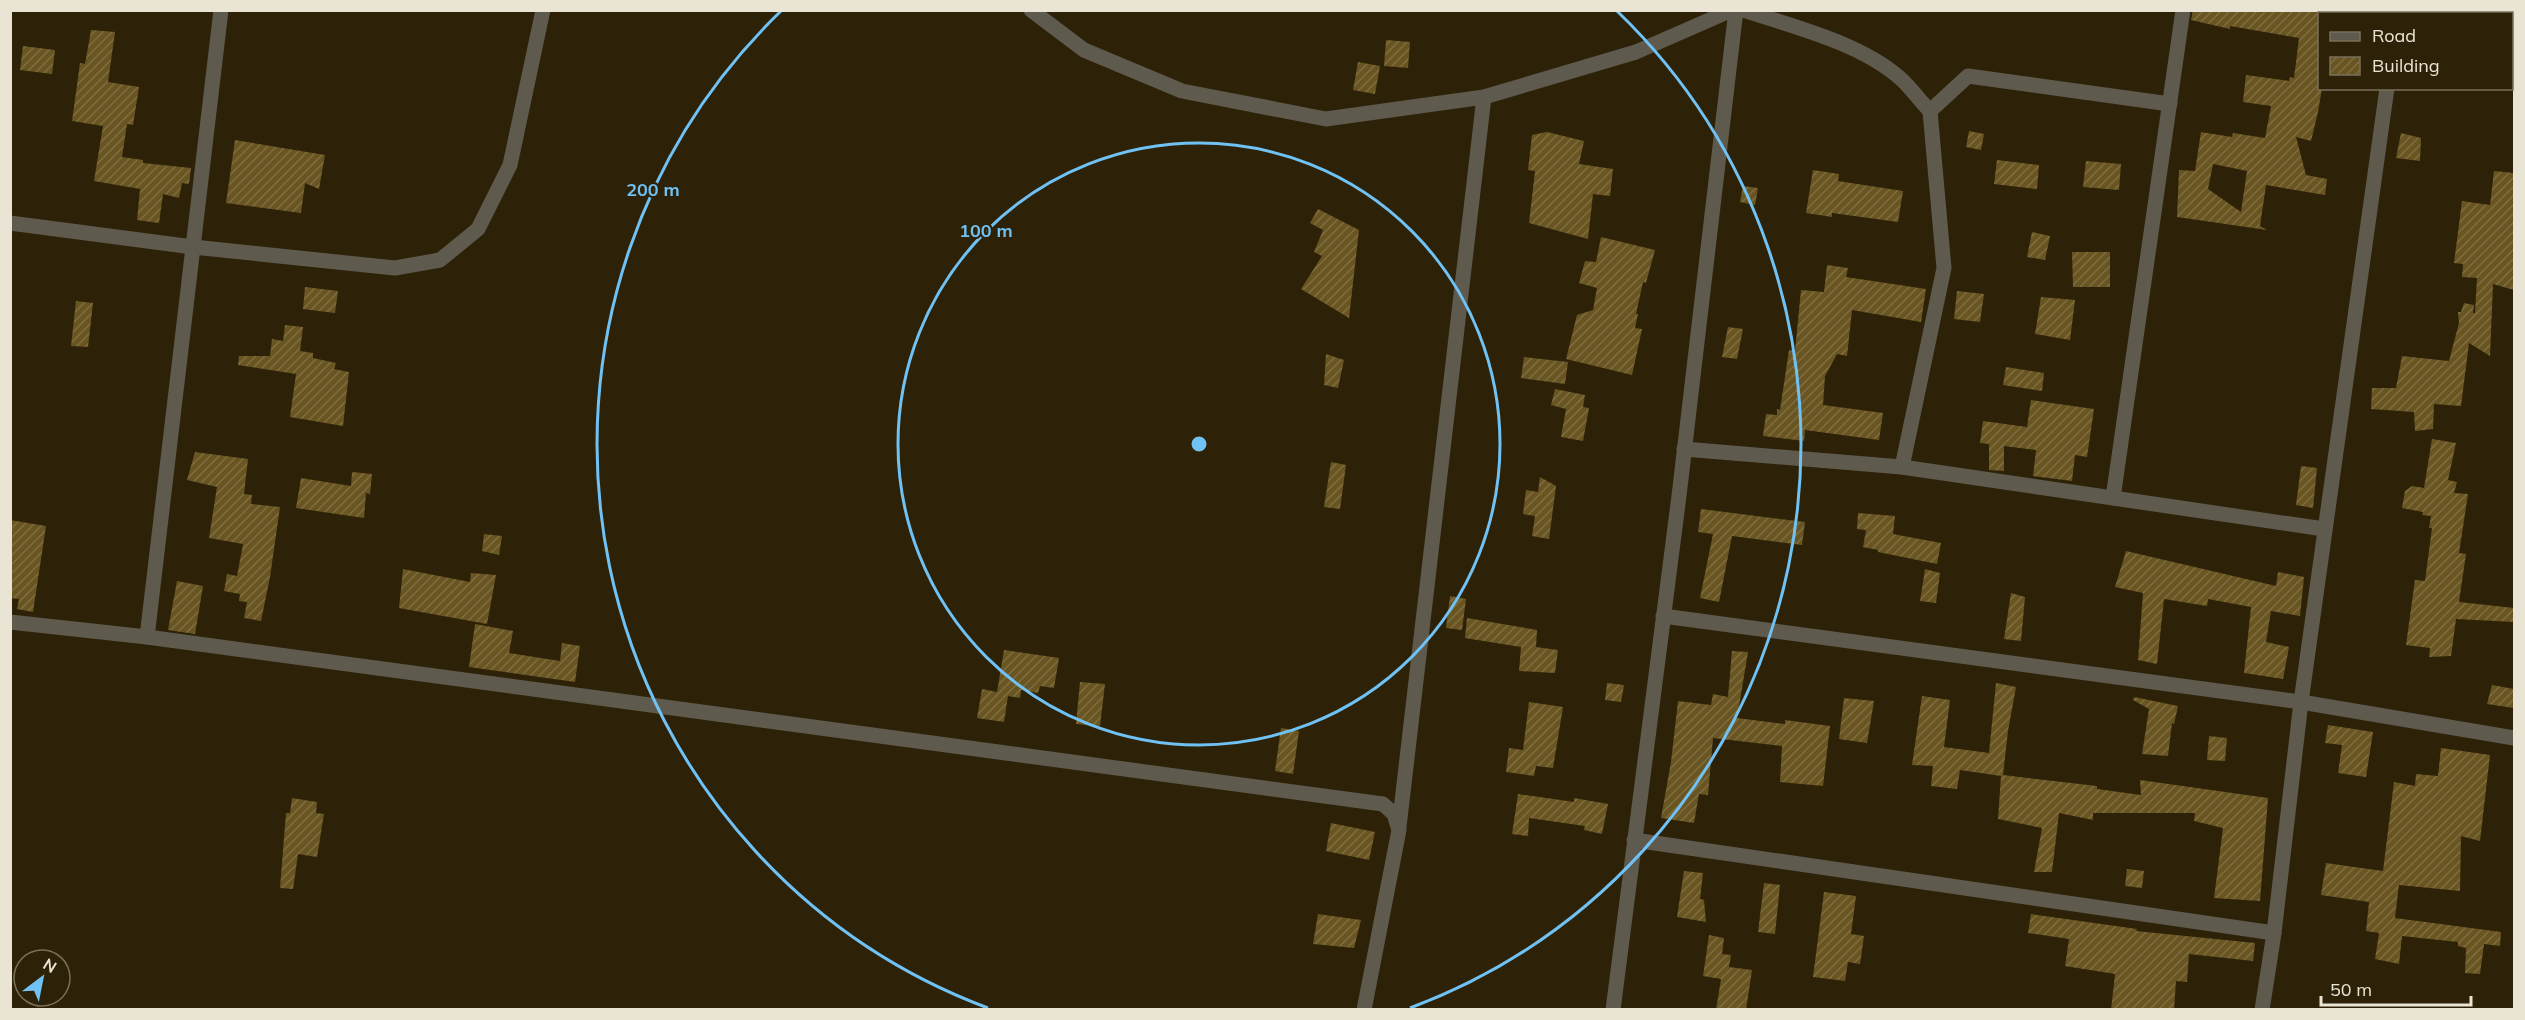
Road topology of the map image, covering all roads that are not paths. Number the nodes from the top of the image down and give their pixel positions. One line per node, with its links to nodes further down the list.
1 (221, 10): 13 (street)
2 (543, 10): 13 (street)
3 (1031, 10): 9 (street)
4 (1732, 10): 9 (street)
5 (1736, 10): 14 (street)
6 (1743, 10): 11 (street)
7 (2183, 10): 10 (street)
8 (2386, 90): 17 (street)
9 (1484, 97): 23 (street)
10 (2170, 104): 11 (street); 16 (street)
11 (1929, 111): 15 (street)
12 (10, 223): 13 (street)
13 (194, 248): 20 (street)
14 (1684, 449): 15 (street); 18 (street)
15 (1902, 467): 16 (street)
16 (2113, 498): 17 (street)
17 (2324, 529): 21 (street)
18 (1663, 616): 21 (street); 24 (street)
19 (10, 622): 20 (street)
20 (147, 637): 23 (street)
21 (2301, 702): 22 (street); 25 (street)
22 (2514, 738)
23 (1399, 830): 26 (street)
24 (1634, 840): 25 (street); 27 (street)
25 (2274, 933): 28 (street)
26 (1364, 1010)
27 (1613, 1010)
28 (2262, 1010)

